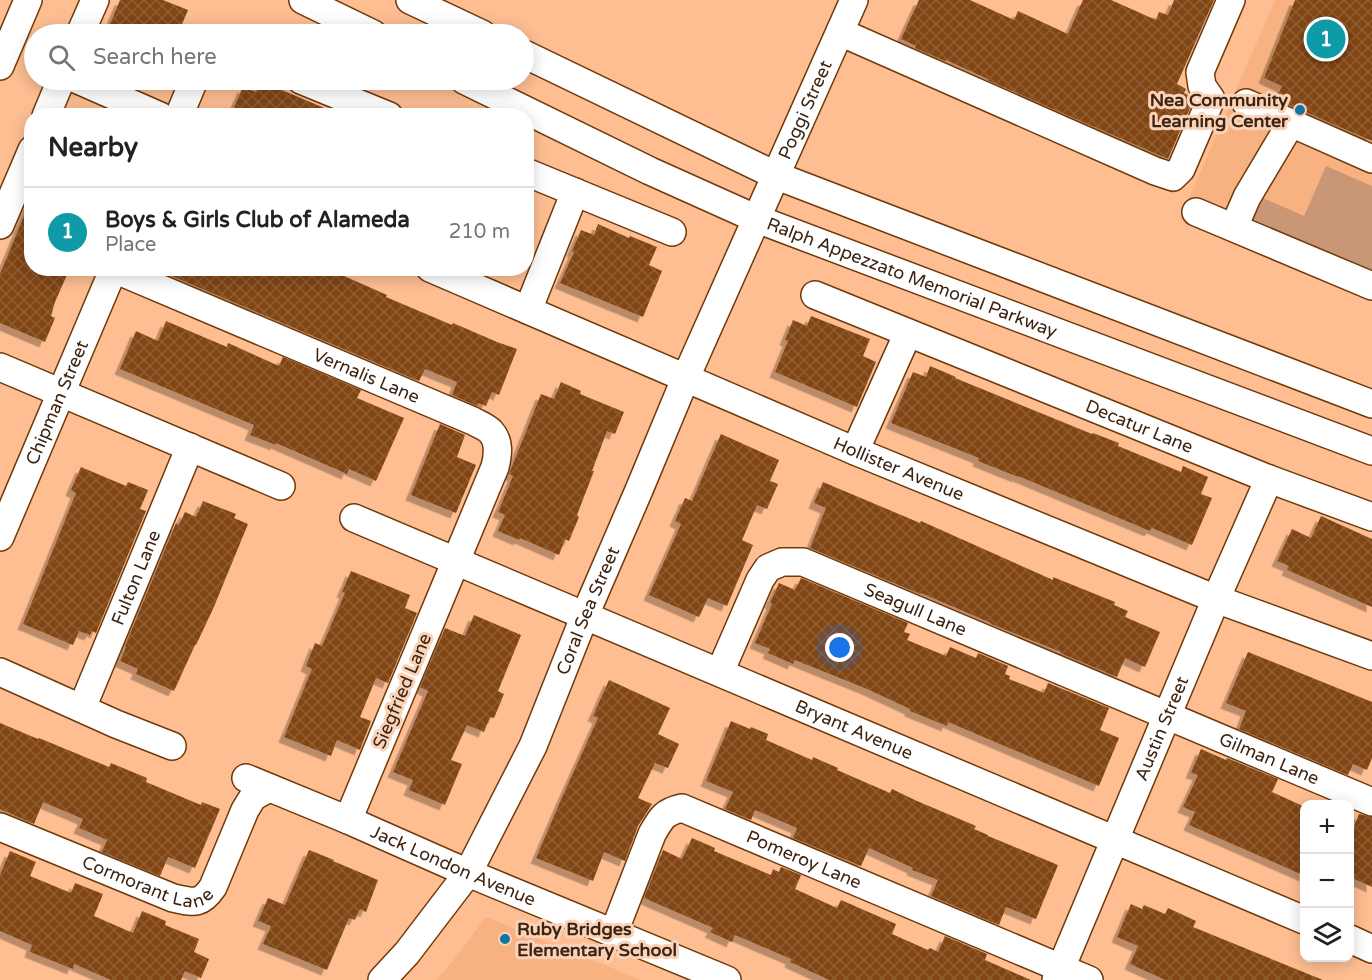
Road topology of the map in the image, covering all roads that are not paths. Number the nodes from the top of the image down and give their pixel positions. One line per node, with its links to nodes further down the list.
1 (28, 0): 12 (street)
2 (95, 0): 7 (street)
3 (303, 0): 8 (street)
4 (410, 0): 9 (street)
5 (854, 0): 10 (street, Poggi Street)
6 (1231, 0): 10 (street)
7 (84, 24)
8 (352, 24)
9 (461, 24)
10 (840, 32): 29 (street, Poggi Street)
11 (534, 59): 29 (street)
12 (0, 66)
13 (57, 90): 19 (street)
14 (101, 90): 20 (street)
15 (190, 90): 21 (street)
16 (325, 90): 22 (street)
17 (484, 90): 23 (street, Ralph Appezzato Memorial Parkway)
18 (1246, 103): 25 (street)
19 (49, 108)
20 (142, 108)
21 (182, 108)
22 (369, 108)
23 (521, 108)
24 (534, 114): 32 (street, Ralph Appezzato Memorial Parkway)
25 (1291, 123): 26 (street); 34 (street)
26 (1372, 159)
27 (24, 169): 33 (street)
28 (534, 175): 30 (street)
29 (777, 176): 32 (street, Poggi Street); 46 (street)
30 (575, 192): 35 (street); 41 (street)
31 (1196, 212): 34 (street)
32 (757, 219): 44 (street, Coral Sea Street); 49 (street, Ralph Appezzato Memorial Parkway)
33 (0, 225)
34 (1234, 227): 39 (street)
35 (672, 232)
36 (111, 276): 45 (street, Chipman Street)
37 (131, 276): 55 (street, Vernalis Lane)
38 (449, 276): 41 (street, Hollister Avenue)
39 (1372, 286)
40 (815, 295): 42 (street, Decatur Lane)
41 (528, 310): 44 (street, Hollister Avenue)
42 (908, 333): 48 (street); 50 (street, Decatur Lane)
43 (0, 367): 45 (street)
44 (686, 377): 48 (street, Hollister Avenue); 57 (street, Coral Sea Street)
45 (61, 393): 47 (street); 54 (street, Chipman Street)
46 (1372, 404)
47 (190, 447): 51 (street); 61 (street, Fulton Lane)
48 (855, 451): 56 (street, Hollister Avenue)
49 (1372, 451)
50 (1269, 479): 52 (street, Decatur Lane); 56 (street, Austin Street)
51 (281, 486)
52 (1372, 517)
53 (354, 518): 55 (street, Bryant Avenue)
54 (0, 537)
55 (457, 561): 57 (street, Bryant Avenue); 66 (street, Siegfried Lane)
56 (1216, 599): 58 (street, Hollister Avenue); 62 (street, Austin Street)
57 (585, 615): 60 (street, Bryant Avenue); 69 (street, Coral Sea Street)
58 (1372, 656)
59 (0, 672): 61 (street)
60 (720, 672): 62 (street, Seagull Lane); 68 (street, Bryant Avenue)
61 (82, 708): 63 (street)
62 (1167, 716): 65 (street, Gilman Lane); 68 (street, Austin Street)
63 (172, 746)
64 (257, 783): 66 (street, Jack London Avenue); 67 (street, Cormorant Lane)
65 (1372, 802)
66 (348, 820): 69 (street, Jack London Avenue)
67 (0, 827)
68 (1115, 840): 70 (street, Bryant Avenue); 74 (street, Austin Street)
69 (468, 873): 71 (street, Jack London Avenue); 75 (street, Coral Sea Street)
70 (1300, 918)
71 (614, 932): 74 (street, Pomeroy Lane); 76 (street, Jack London Avenue)
72 (1354, 941): 73 (street)
73 (1372, 949)
74 (1059, 974): 77 (street, Pomeroy Lane)
75 (382, 980)
76 (727, 980)
77 (1089, 980)

